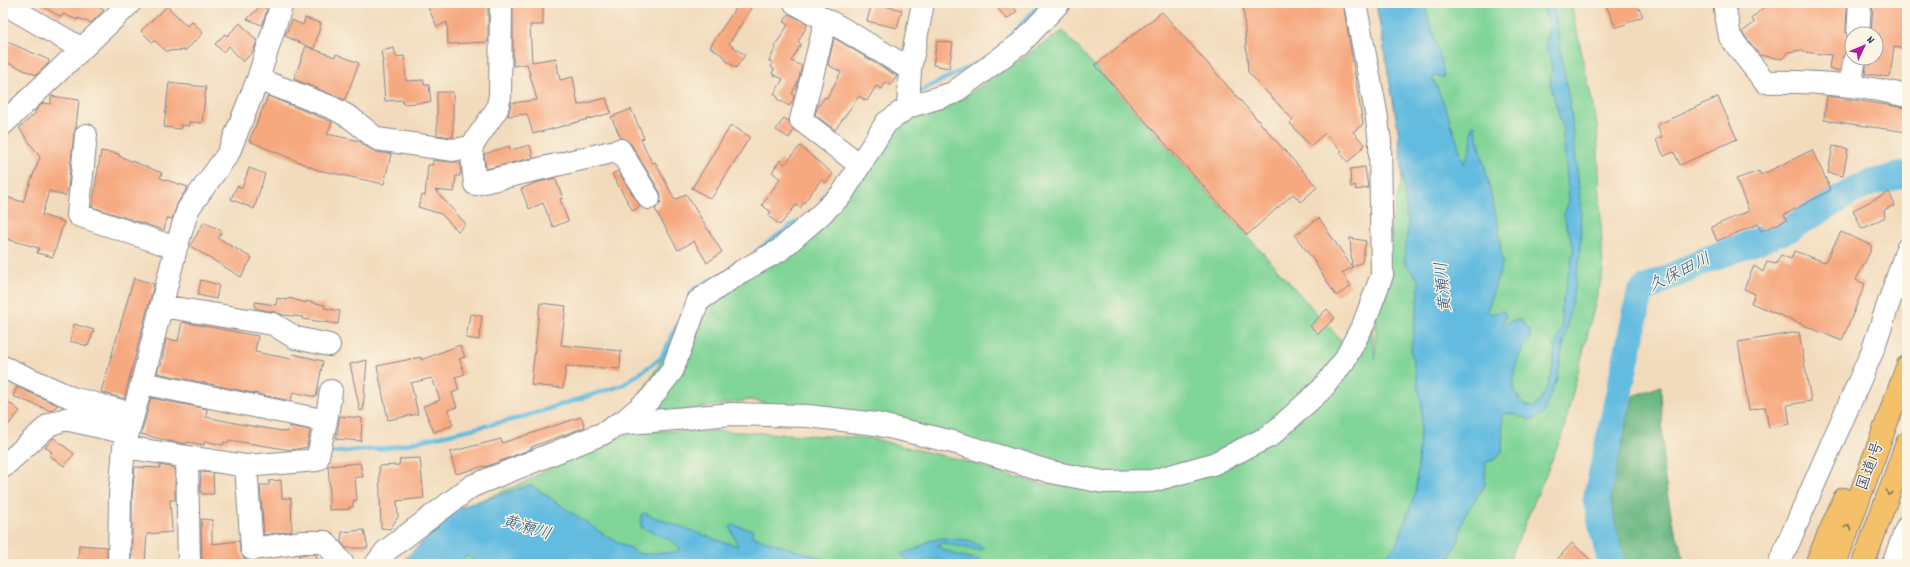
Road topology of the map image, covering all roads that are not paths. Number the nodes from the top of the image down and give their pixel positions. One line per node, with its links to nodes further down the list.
1 (3, 3): 13 (street)
2 (130, 3): 13 (street)
3 (282, 3): 16 (street)
4 (501, 3): 22 (street)
5 (795, 3): 11 (street)
6 (923, 3): 15 (street)
7 (1060, 3): 19 (street)
8 (1355, 3): 34 (street)
9 (1860, 3): 12 (street)
10 (1726, 9): 17 (street)
11 (826, 20): 15 (street); 23 (street)
12 (1859, 26)
13 (82, 49): 20 (street)
14 (1854, 66): 17 (street)
15 (910, 69): 19 (street)
16 (258, 79): 22 (street); 25 (street)
17 (1850, 86): 18 (street)
18 (1907, 96)
19 (908, 107): 23 (street)
20 (3, 124)
21 (86, 135): 25 (street)
22 (471, 147): 24 (street)
23 (860, 165): 34 (street)
24 (649, 198)
25 (176, 248): 27 (street)
26 (1907, 248): 46 (street)
27 (162, 306): 28 (street); 31 (street)
28 (329, 345)
29 (3, 367): 35 (street)
30 (1907, 367): 39 (highway, 国道1号)
31 (142, 384): 33 (street); 35 (street)
32 (331, 391): 33 (street)
33 (326, 422): 40 (street)
34 (618, 424): 45 (street)
35 (128, 431): 37 (street); 38 (street); 42 (street)
36 (1907, 443): 49 (highway, 国道1号, one-way to 49)
37 (7, 457)
38 (188, 457): 40 (street); 43 (street)
39 (1871, 465): 47 (highway); 48 (highway, 国道1号, one-way to 39)
40 (246, 466): 44 (street)
41 (1907, 527): 50 (street)
42 (119, 564)
43 (189, 564)
44 (343, 564)
45 (376, 564)
46 (1779, 564)
47 (1816, 564)
48 (1835, 564)
49 (1863, 564)
50 (1893, 564)

